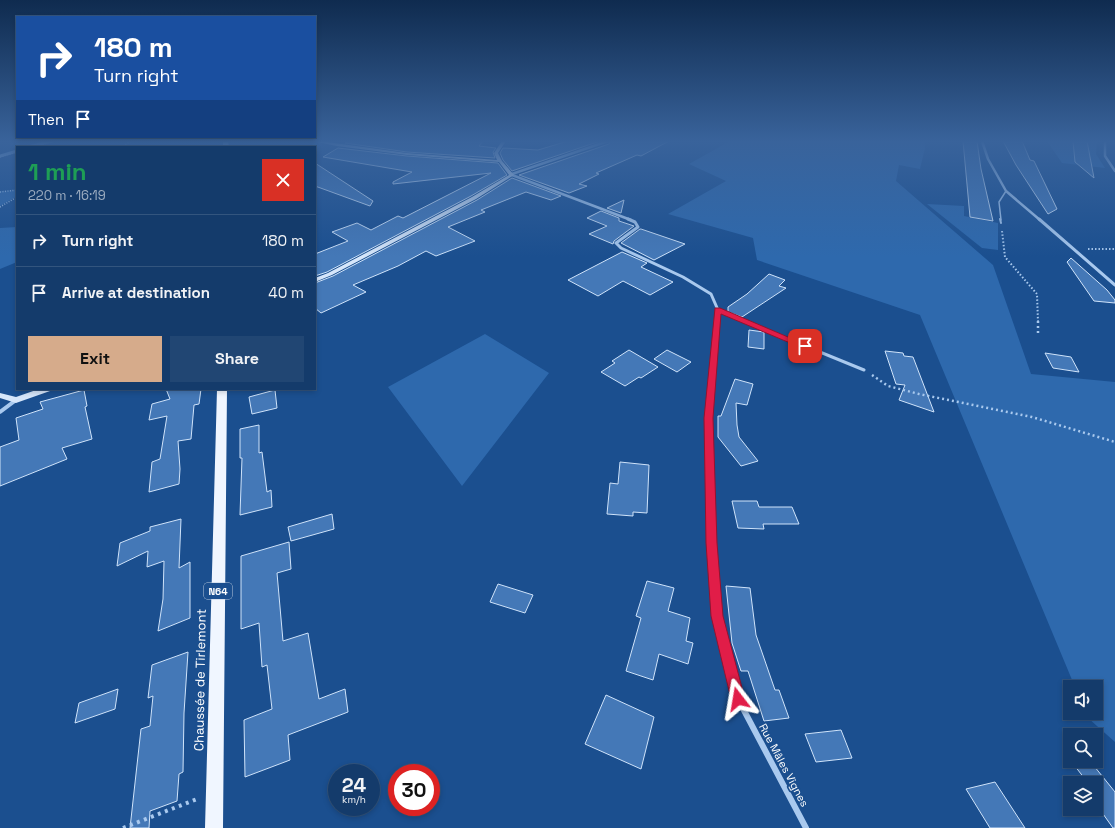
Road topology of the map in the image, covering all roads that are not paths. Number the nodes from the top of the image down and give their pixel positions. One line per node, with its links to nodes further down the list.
1 (504, 180): 6 (street)
2 (524, 180): 8 (street)
3 (1000, 180): 4 (street)
4 (1006, 191): 5 (lane); 7 (street)
5 (1001, 223)
6 (316, 280)
7 (1115, 285)
8 (718, 310): 9 (lane); 16 (street, Rue Mâles Vignes)
9 (864, 370)
10 (44, 390): 13 (street)
11 (222, 390): 15 (main road, Chaussée de Tirlemont / N64)
12 (0, 395): 13 (street)
13 (16, 400): 14 (street)
14 (0, 412)
15 (214, 828)
16 (806, 828)

